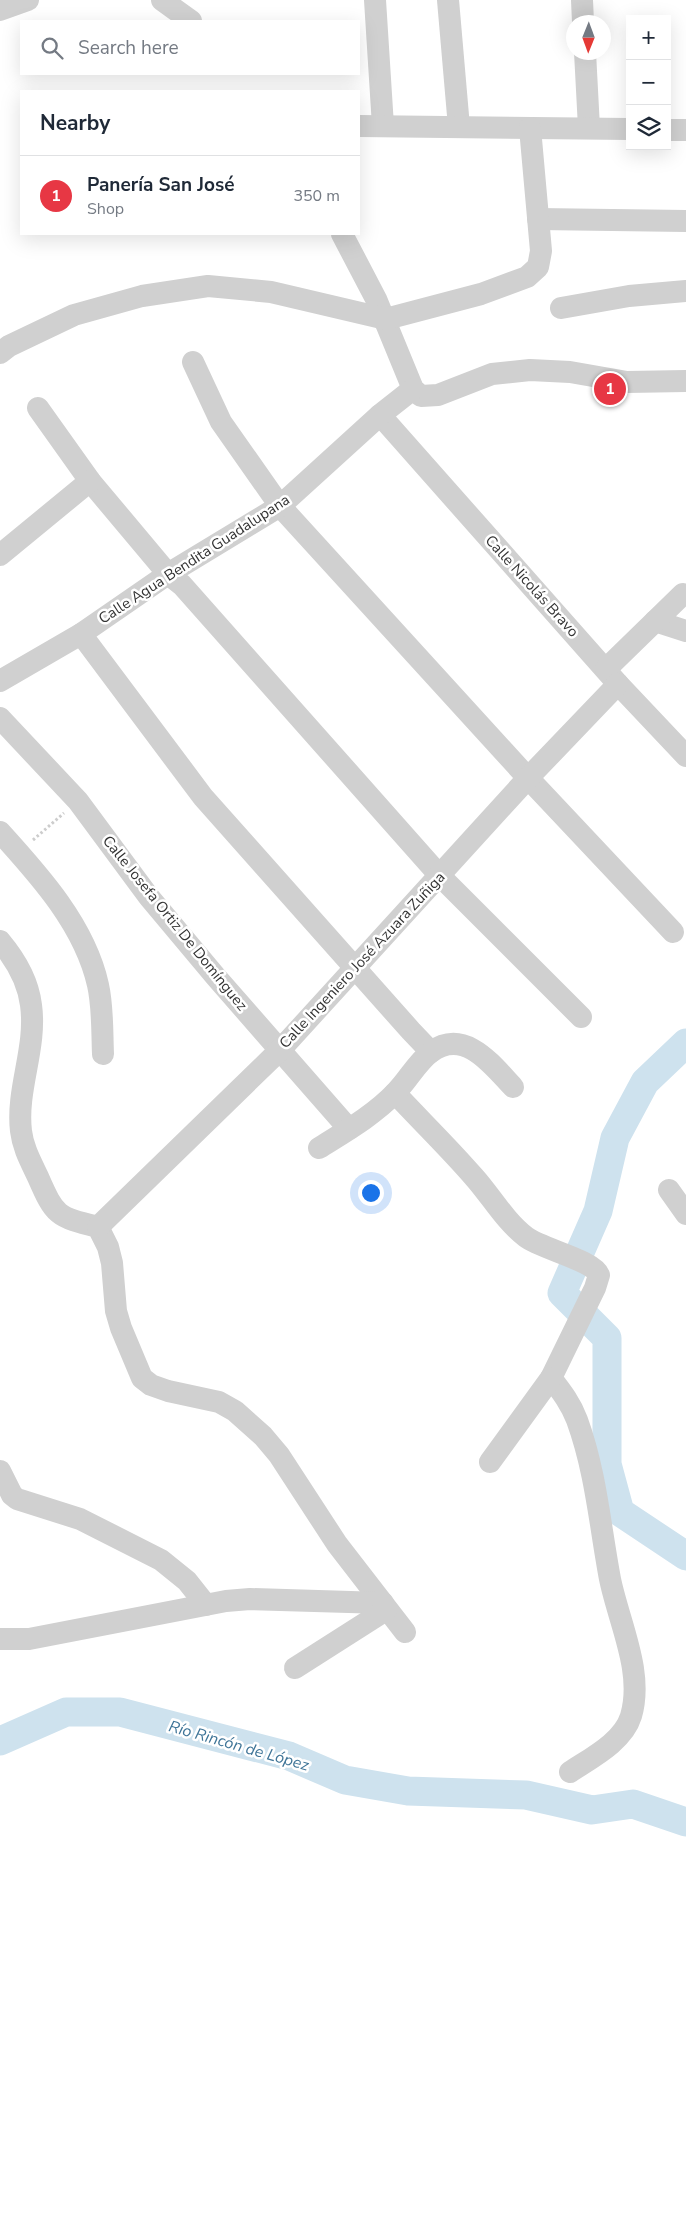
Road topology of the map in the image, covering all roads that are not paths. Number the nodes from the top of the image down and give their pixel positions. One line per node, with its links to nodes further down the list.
1 (28, 0): 6 (street)
2 (162, 0): 8 (street)
3 (375, 0): 9 (street)
4 (448, 0): 13 (street)
5 (582, 0): 7 (street)
6 (0, 10)
7 (583, 15)
8 (190, 20)
9 (369, 51): 12 (street)
10 (585, 60): 15 (street)
11 (360, 126): 12 (street)
12 (383, 126): 13 (street)
13 (459, 127): 14 (street)
14 (530, 128): 15 (street); 19 (street)
15 (589, 128): 16 (street)
16 (626, 129)
17 (671, 130): 18 (street)
18 (686, 130)
19 (538, 219): 20 (street); 24 (street)
20 (686, 222)
21 (343, 235): 24 (street)
22 (686, 291): 23 (street)
23 (561, 308)
24 (386, 319): 25 (street); 28 (street)
25 (0, 353)
26 (193, 362): 32 (street)
27 (686, 381): 28 (street)
28 (413, 389): 30 (street, Calle Agua Bendita Guadalupana)
29 (38, 408): 31 (street)
30 (380, 415): 32 (street, Calle Agua Bendita Guadalupana); 39 (street, Calle Nicolás Bravo)
31 (90, 481): 33 (street); 34 (street)
32 (280, 506): 34 (street, Calle Agua Bendita Guadalupana); 43 (street)
33 (0, 555)
34 (168, 574): 38 (street, Calle Agua Bendita Guadalupana); 45 (street)
35 (683, 594): 36 (street, Calle Ingeniero José Azuara Zuñiga)
36 (655, 621): 37 (street); 39 (street, Calle Ingeniero José Azuara Zuñiga)
37 (686, 631)
38 (81, 634): 40 (street, Calle Agua Bendita Guadalupana); 48 (street)
39 (612, 677): 42 (street, Calle Nicolás Bravo); 43 (street, Calle Ingeniero José Azuara Zuñiga)
40 (0, 681)
41 (0, 718): 50 (street, Calle Josefa Ortiz De Domínguez)
42 (686, 756)
43 (528, 778): 45 (street, Calle Ingeniero José Azuara Zuñiga); 46 (street)
44 (0, 832): 52 (street)
45 (440, 876): 48 (street, Calle Ingeniero José Azuara Zuñiga); 49 (street)
46 (673, 932)
47 (0, 941): 59 (street)
48 (356, 970): 50 (street, Calle Ingeniero José Azuara Zuñiga); 51 (street)
49 (581, 1017)
50 (281, 1049): 55 (street, Calle Josefa Ortiz De Domínguez); 59 (street, Calle Ingeniero José Azuara Zuñiga)
51 (431, 1052): 53 (street); 54 (street)
52 (103, 1054)
53 (513, 1088)
54 (395, 1093): 55 (street); 60 (street)
55 (349, 1129): 56 (street)
56 (319, 1148)
57 (669, 1190): 58 (street)
58 (686, 1214)
59 (98, 1228): 64 (street)
60 (552, 1378): 61 (street); 68 (street)
61 (490, 1462)
62 (0, 1471): 63 (street)
63 (206, 1605): 64 (street); 66 (street)
64 (385, 1607): 65 (street); 67 (street)
65 (405, 1632)
66 (0, 1639)
67 (295, 1668)
68 (570, 1772)

